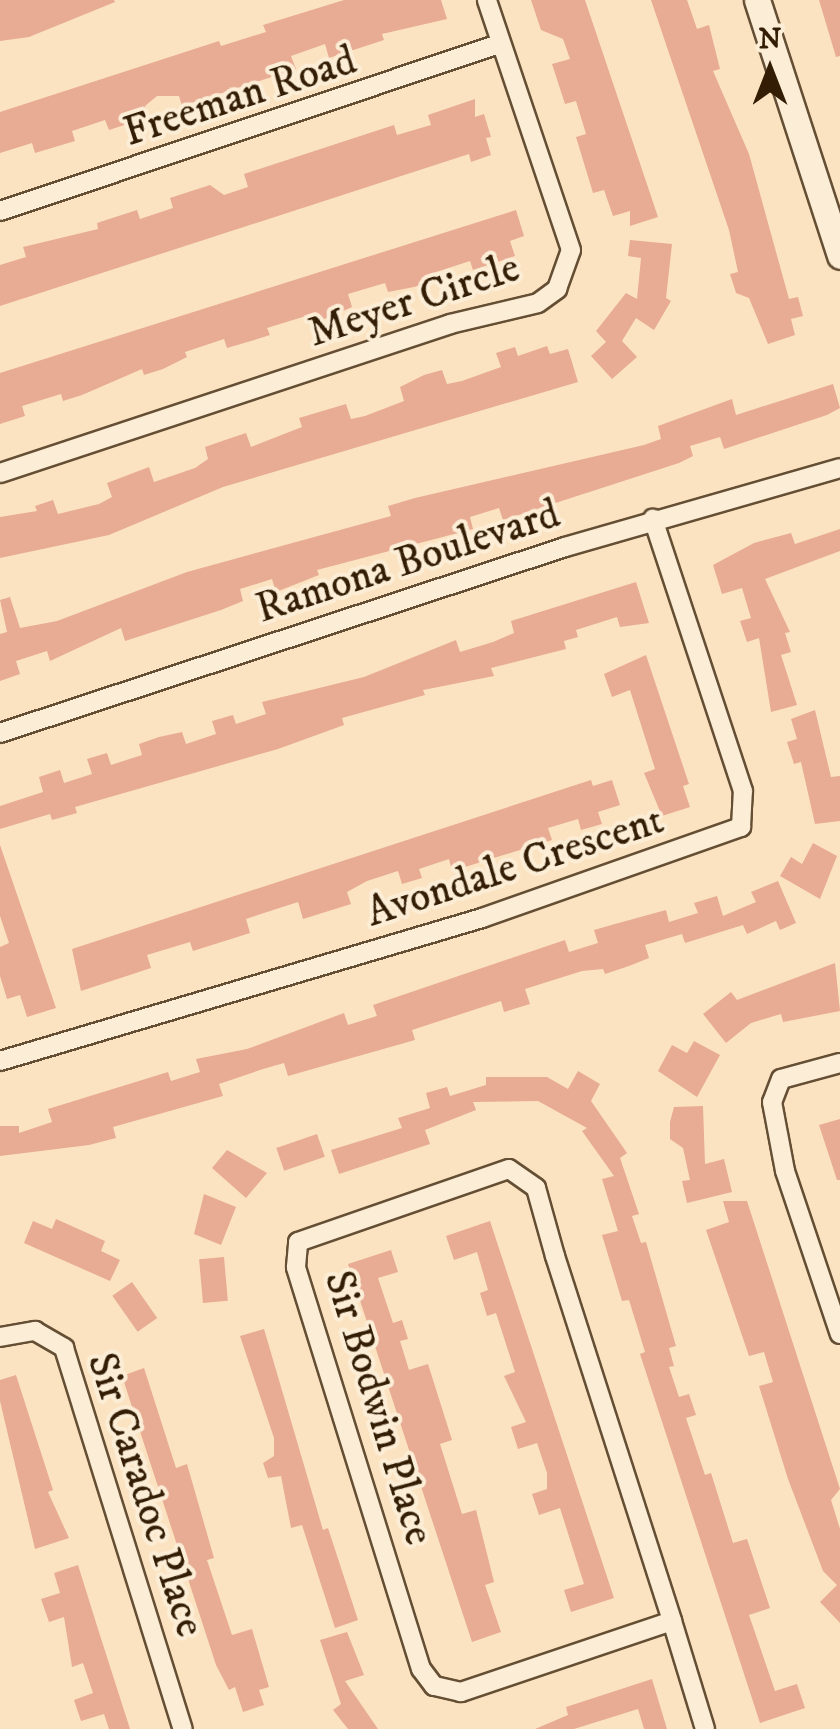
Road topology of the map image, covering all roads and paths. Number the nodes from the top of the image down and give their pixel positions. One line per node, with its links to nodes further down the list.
1 (486, 0): 3 (street, Meyer Circle)
2 (757, 0): 5 (street)
3 (500, 44): 4 (street, Freeman Road); 7 (street, Meyer Circle)
4 (0, 210)
5 (840, 256)
6 (840, 468): 8 (street, Ramona Boulevard)
7 (0, 473)
8 (654, 520): 9 (street, Ramona Boulevard); 10 (street, Avondale Crescent)
9 (0, 732)
10 (0, 1061)
11 (840, 1063): 12 (street)
12 (840, 1334)
13 (0, 1336): 15 (street, Sir Caradoc Place)
14 (672, 1621): 14 (street, Sir Bodwin Place); 16 (street, Sir Bodwin Place)
15 (183, 1729)
16 (705, 1729)

